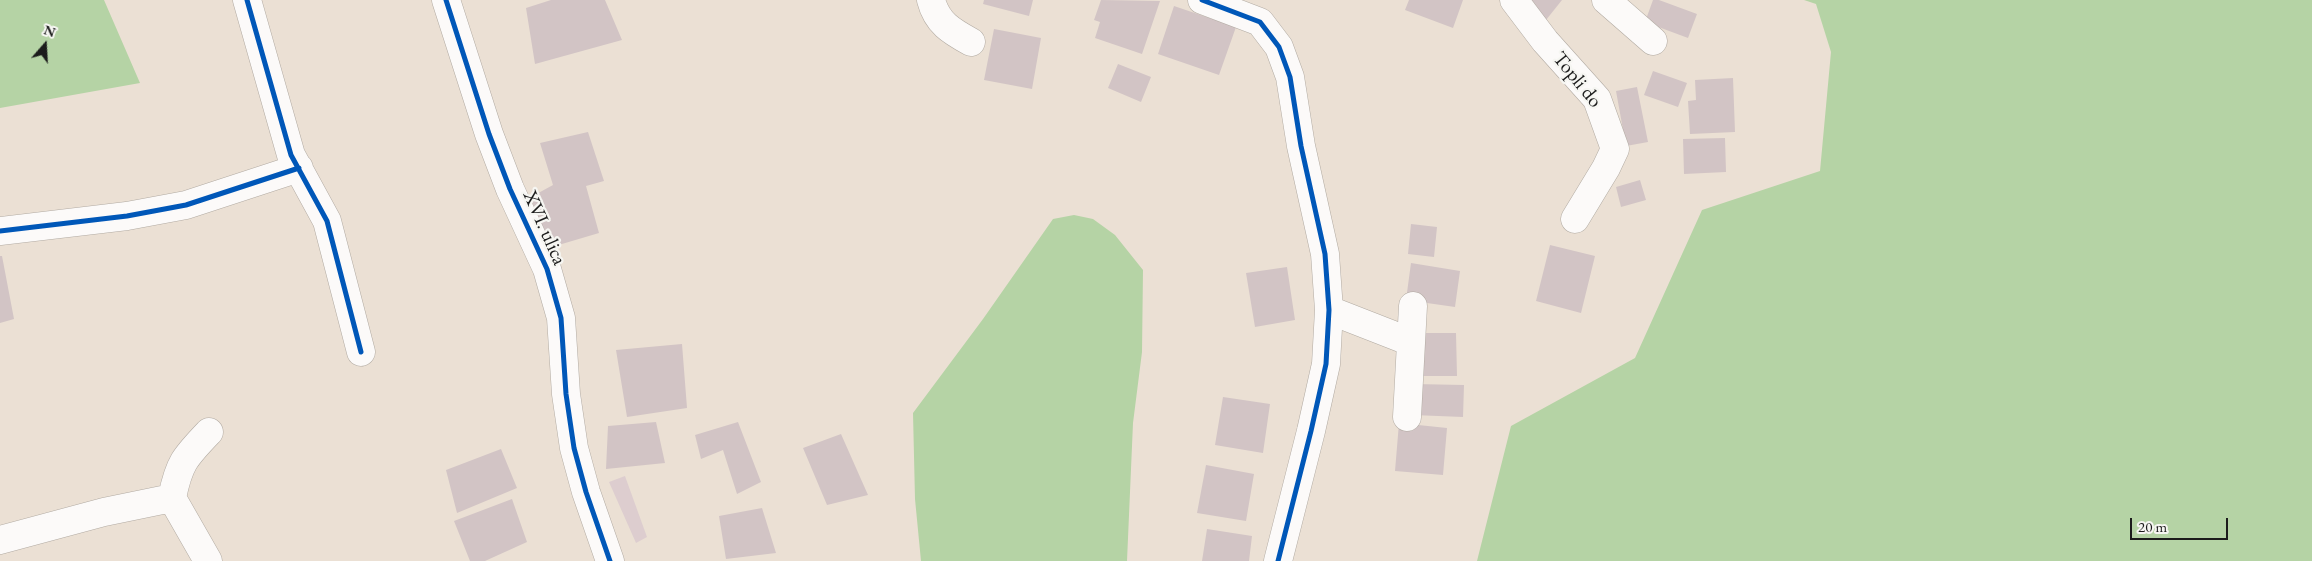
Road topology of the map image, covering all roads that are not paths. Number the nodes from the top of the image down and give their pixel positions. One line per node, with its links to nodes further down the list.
1 (247, 0): 9 (street)
2 (446, 0): 21 (street, XVI. ulica)
3 (932, 0): 8 (street)
4 (1202, 0): 13 (street)
5 (1514, 0): 10 (street, Topli do)
6 (1606, 0): 7 (street)
7 (1652, 41)
8 (971, 42)
9 (299, 168): 11 (street); 15 (street)
10 (1575, 220)
11 (0, 232)
12 (1413, 306): 14 (street)
13 (1329, 310): 14 (street); 22 (street)
14 (1412, 342): 16 (street)
15 (361, 352)
16 (1407, 417)
17 (210, 432): 18 (street)
18 (172, 498): 19 (street); 20 (street)
19 (0, 540)
20 (208, 561)
21 (610, 561)
22 (1278, 561)

